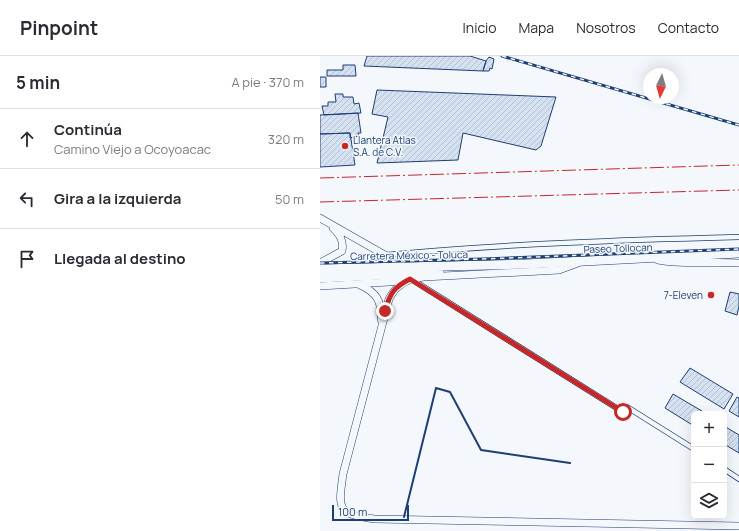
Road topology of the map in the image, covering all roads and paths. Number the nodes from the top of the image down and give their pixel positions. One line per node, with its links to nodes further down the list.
1 (320, 218): 2 (main road)
2 (329, 223): 5 (main road); 8 (main road)
3 (739, 237): 5 (street)
4 (739, 253): 6 (highway, Paseo Tollocan)
5 (386, 256): 11 (main road)
6 (648, 258): 7 (highway, Paseo Tollocan); 9 (main road)
7 (583, 261): 10 (highway, Paseo Tollocan); 14 (main road)
8 (320, 262)
9 (739, 263)
10 (498, 265): 11 (highway, Carretera México - Toluca); 13 (highway)
11 (404, 266): 12 (highway, Carretera México - Toluca)
12 (320, 269)
13 (320, 278)
14 (410, 279): 15 (main road); 17 (main road); 18 (street)
15 (360, 285): 16 (main road); 17 (main road)
16 (320, 286)
17 (380, 328): 21 (main road)
18 (691, 447)
19 (727, 471): 20 (street)
20 (739, 479)
21 (739, 526)

